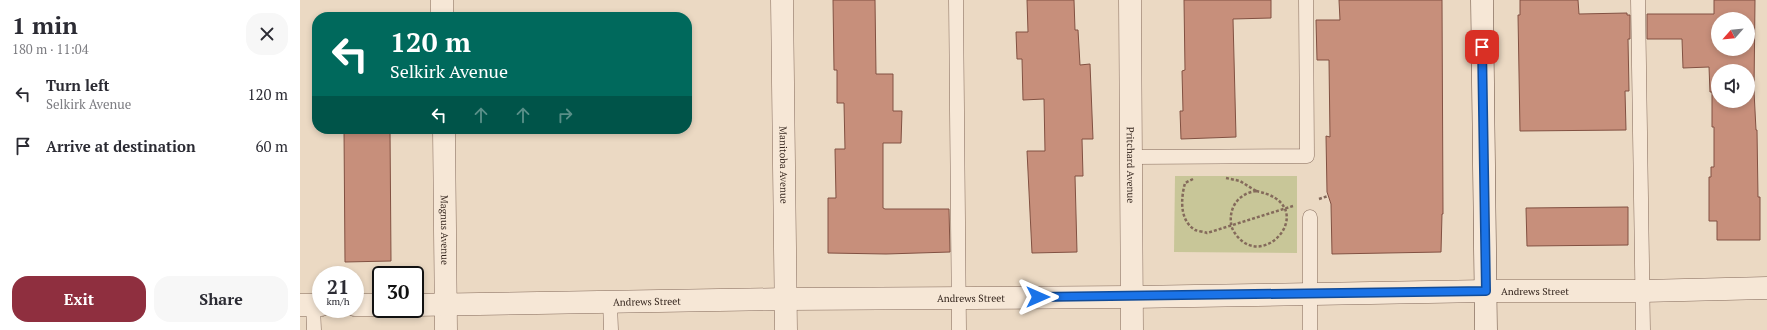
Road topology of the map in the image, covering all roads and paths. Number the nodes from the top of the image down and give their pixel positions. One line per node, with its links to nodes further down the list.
1 (442, 0): 8 (street)
2 (782, 0): 26 (street, Manitoba Avenue)
3 (956, 0): 25 (lane)
4 (1130, 0): 10 (street, Pritchard Avenue)
5 (1306, 0): 10 (lane)
6 (1482, 0): 21 (street)
7 (1638, 0): 22 (lane)
8 (442, 12)
9 (444, 134): 28 (street, Magnus Avenue)
10 (1131, 158): 24 (street, Pritchard Avenue)
11 (1224, 178): 13 (path)
12 (1197, 179): 19 (path)
13 (1256, 191): 17 (path); 19 (path)
14 (1328, 196): 15 (path)
15 (1315, 200)
16 (1297, 205): 17 (path)
17 (1286, 209): 19 (path); 19 (path)
18 (1310, 217): 23 (lane)
19 (1231, 226)
20 (1767, 288): 22 (street, Andrews Street)
21 (1486, 291): 22 (street, Andrews Street); 23 (street, Andrews Street); 38 (street)
22 (1643, 291): 39 (lane)
23 (1310, 294): 24 (street, Andrews Street); 37 (lane)
24 (1132, 297): 25 (street, Andrews Street); 36 (street, Pritchard Avenue)
25 (958, 298): 26 (street, Andrews Street); 35 (lane)
26 (786, 299): 27 (street, Andrews Street); 34 (street, Manitoba Avenue)
27 (610, 302): 28 (street, Andrews Street); 33 (lane)
28 (446, 304): 30 (street, Andrews Street); 32 (street, Magnus Avenue)
29 (311, 305): 31 (lane)
30 (424, 305)
31 (314, 330)
32 (446, 330)
33 (611, 330)
34 (786, 330)
35 (959, 330)
36 (1132, 330)
37 (1310, 330)
38 (1486, 330)
39 (1643, 330)

